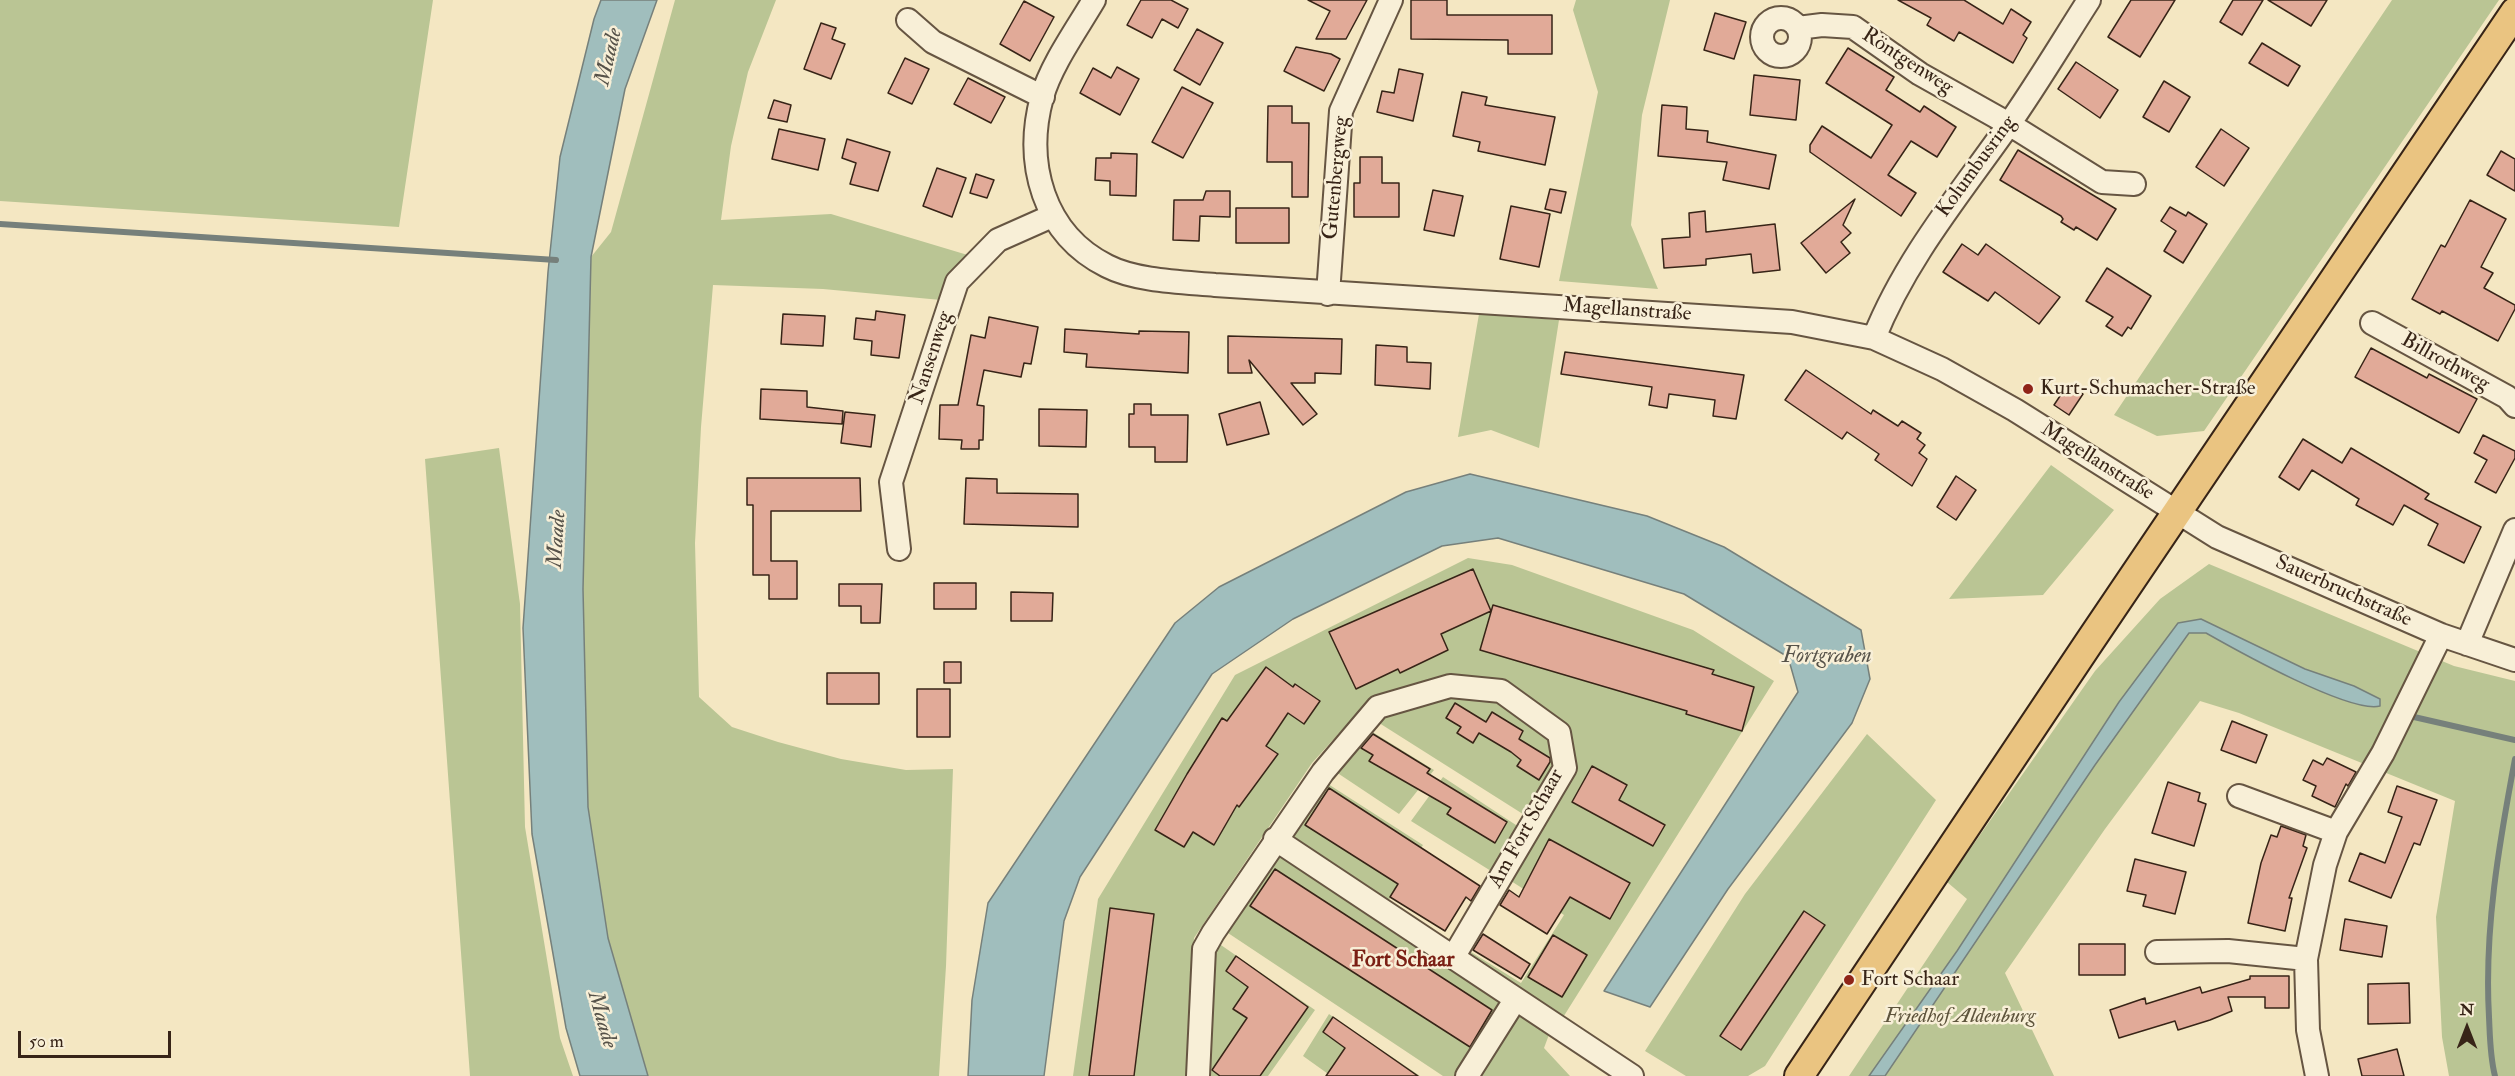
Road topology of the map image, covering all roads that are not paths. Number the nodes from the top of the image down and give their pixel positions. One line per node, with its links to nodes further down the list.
1 (1094, 0): 7 (street)
2 (1391, 0): 11 (street, Gutenbergweg)
3 (2089, 0): 8 (street, Kolumbusring)
4 (2515, 12): 15 (main road)
5 (908, 20): 7 (street)
6 (1798, 28): 8 (street, Röntgenweg)
7 (1042, 97): 10 (street)
8 (2009, 124): 9 (street, Röntgenweg); 13 (street, Kolumbusring)
9 (2134, 184)
10 (1052, 216): 11 (street, Magellanstraße); 17 (street, Nansenweg)
11 (1328, 294): 13 (street, Magellanstraße)
12 (2372, 323): 14 (street, Billrothweg)
13 (1874, 338): 15 (street, Magellanstraße)
14 (2515, 406)
15 (2176, 513): 18 (street, Sauerbruchstraße); 31 (main road)
16 (2515, 530): 19 (street)
17 (899, 549)
18 (2441, 635): 19 (street, Sauerbruchstraße); 22 (street)
19 (2467, 644): 20 (street, Sauerbruchstraße)
20 (2515, 660)
21 (2239, 796): 22 (street)
22 (2336, 832): 26 (street)
23 (1275, 839): 25 (street); 25 (street, Am Fort Schaar); 28 (street, Am Fort Schaar)
24 (2157, 952): 26 (street)
25 (1454, 956): 27 (street)
26 (2306, 959): 32 (street)
27 (1515, 1000): 29 (street); 30 (street)
28 (1198, 1076)
29 (1467, 1076)
30 (1632, 1076)
31 (1799, 1076)
32 (2317, 1076)

